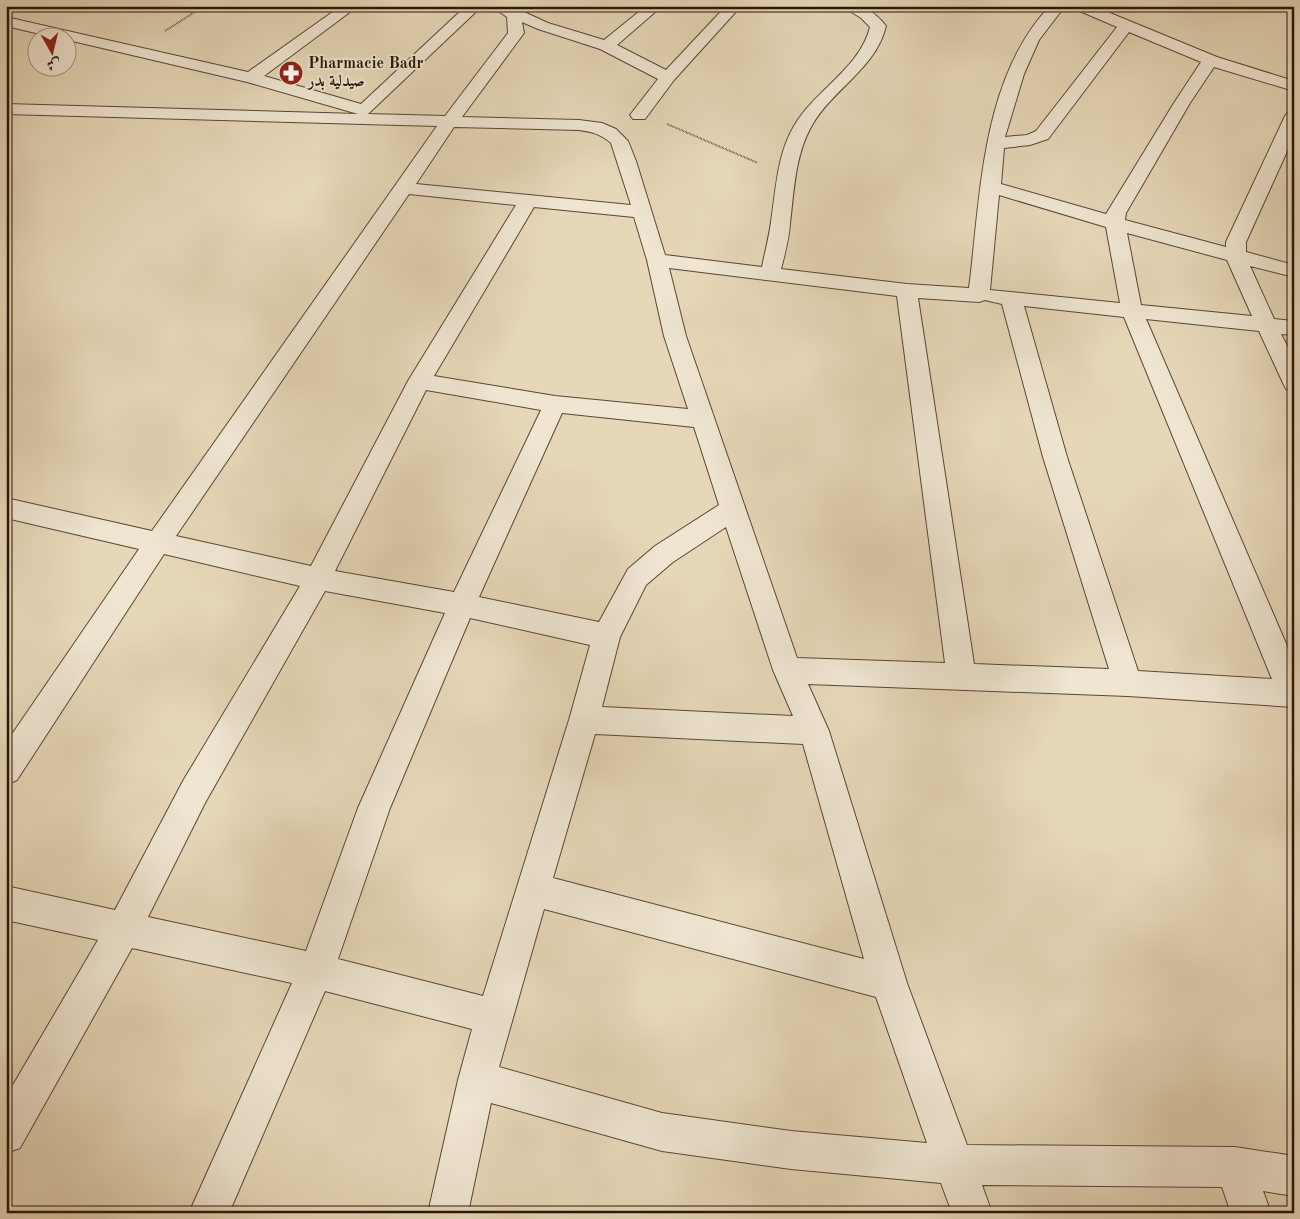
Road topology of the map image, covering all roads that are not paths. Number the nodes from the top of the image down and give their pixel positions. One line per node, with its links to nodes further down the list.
1 (351, 6): 14 (street)
2 (475, 6): 17 (street)
3 (655, 6): 11 (street)
4 (734, 6): 13 (street)
5 (849, 6): 31 (street)
6 (1058, 6): 22 (street)
7 (1080, 6): 10 (street)
8 (514, 11): 11 (street); 21 (street)
9 (6, 21): 14 (street)
10 (1126, 26): 12 (street); 22 (street)
11 (606, 46): 13 (street)
12 (1210, 61): 15 (street); 27 (street)
13 (668, 77): 18 (street)
14 (251, 78): 17 (street)
15 (1294, 86)
16 (6, 109): 20 (street)
17 (364, 110): 20 (street)
18 (639, 115)
19 (1294, 116): 28 (street)
20 (402, 121): 21 (street)
21 (449, 122): 24 (street); 26 (street)
22 (996, 143): 23 (street)
23 (991, 187): 27 (street); 33 (street)
24 (404, 188): 25 (street); 44 (street)
25 (527, 202): 26 (street); 38 (street)
26 (643, 212): 29 (street)
27 (1115, 223): 28 (street); 35 (street)
28 (1236, 256): 30 (street); 36 (street)
29 (657, 260): 31 (street); 41 (street)
30 (1294, 271)
31 (770, 274): 32 (street)
32 (907, 291): 33 (street); 49 (street)
33 (980, 295): 34 (street)
34 (1011, 298): 35 (street); 50 (street)
35 (1132, 311): 36 (street); 51 (street)
36 (1266, 325): 37 (street); 39 (street)
37 (1294, 328)
38 (419, 381): 40 (street); 45 (street)
39 (1294, 383)
40 (555, 404): 41 (street); 46 (street)
41 (703, 418): 43 (street)
42 (6, 508): 44 (street)
43 (733, 509): 47 (street); 48 (street)
44 (158, 542): 45 (street); 54 (street)
45 (318, 579): 46 (street); 57 (street)
46 (462, 605): 47 (street); 58 (street)
47 (606, 636): 52 (street)
48 (787, 670): 49 (street); 53 (street)
49 (961, 677): 50 (street)
50 (1128, 683): 51 (street)
51 (1293, 694)
52 (584, 720): 53 (street); 55 (street)
53 (814, 731): 59 (street)
54 (6, 770)
55 (532, 889): 59 (street); 60 (street)
56 (6, 902): 57 (street)
57 (124, 928): 58 (street); 62 (street)
58 (316, 971): 60 (street); 66 (street)
59 (889, 983): 63 (street)
60 (494, 1017): 61 (street)
61 (477, 1080): 63 (street); 67 (street)
62 (6, 1134)
63 (956, 1165): 64 (street); 68 (street)
64 (1235, 1167): 65 (street); 69 (street)
65 (1294, 1176)
66 (209, 1213)
67 (448, 1213)
68 (972, 1213)
69 (1251, 1213)

